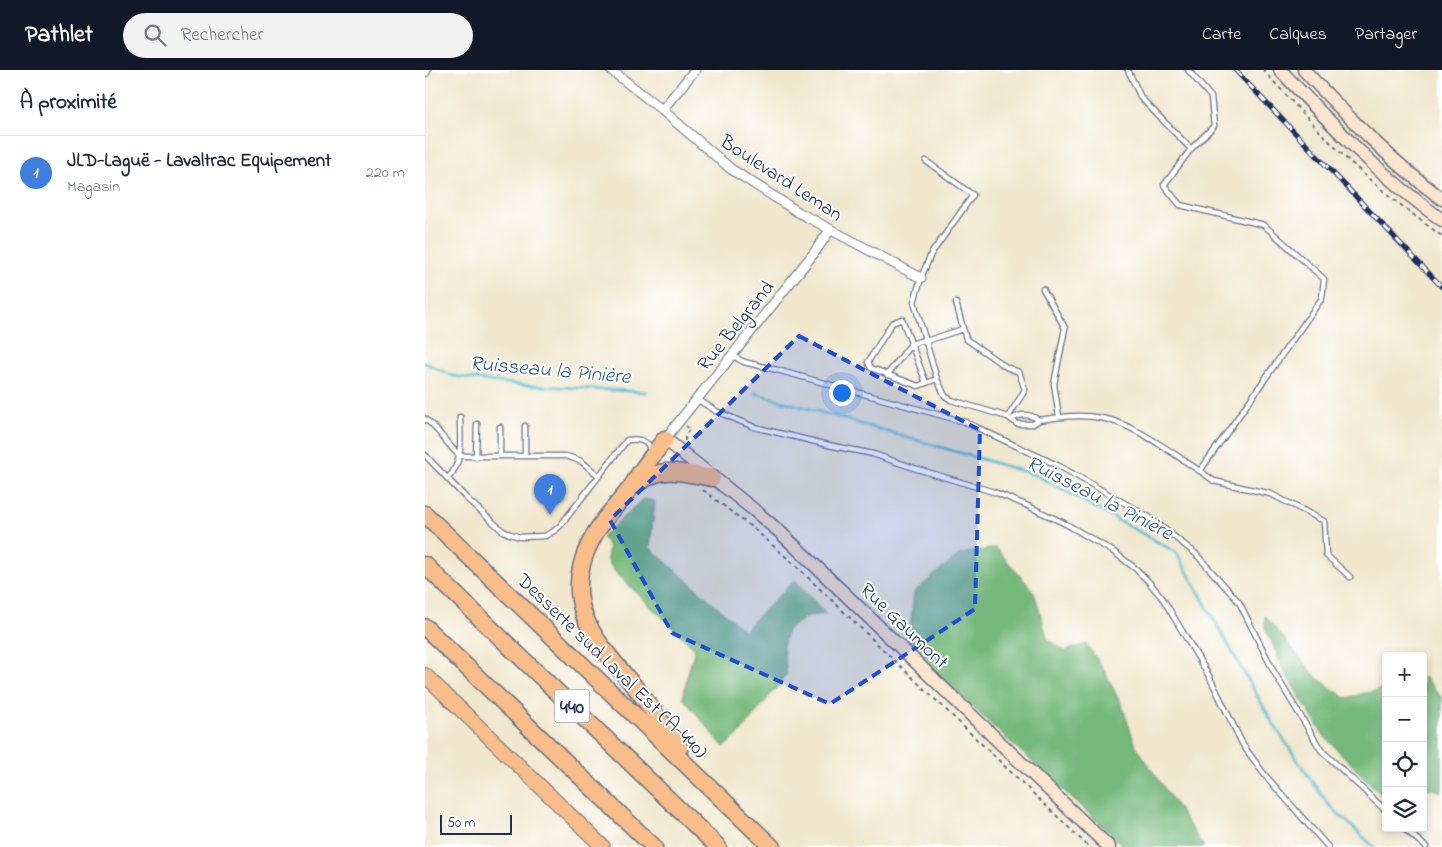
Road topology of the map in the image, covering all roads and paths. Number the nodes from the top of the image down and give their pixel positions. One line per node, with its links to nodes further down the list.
1 (611, 70): 7 (street, Boulevard Leman)
2 (695, 70): 7 (street)
3 (1128, 70): 8 (lane)
4 (1188, 70): 8 (lane)
5 (1280, 70): 11 (street)
6 (1303, 70): 10 (street)
7 (662, 110): 12 (street, Boulevard Leman)
8 (1191, 149): 41 (lane)
9 (926, 161): 13 (lane)
10 (1442, 199)
11 (1442, 220)
12 (830, 230): 13 (street, Boulevard Leman); 19 (street, Rue Belgrand)
13 (921, 278): 17 (lane)
14 (1043, 289): 25 (lane)
15 (956, 303): 16 (lane)
16 (963, 330): 17 (lane); 26 (lane)
17 (926, 341): 18 (lane); 21 (lane)
18 (911, 344): 20 (lane); 20 (lane); 22 (lane)
19 (733, 356): 23 (street, Rue Belgrand); 55 (lane)
20 (887, 375): 22 (lane)
21 (937, 379): 22 (lane); 26 (lane)
22 (925, 383)
23 (697, 399): 33 (street, Rue Belgrand); 63 (lane)
24 (460, 417): 37 (lane)
25 (1059, 417): 28 (lane); 41 (lane)
26 (1010, 418): 28 (lane); 28 (lane)
27 (425, 419): 37 (lane)
28 (1039, 420)
29 (477, 424): 40 (lane)
30 (525, 426): 39 (lane)
31 (500, 428): 38 (lane)
32 (689, 428): 34 (path)
33 (665, 440): 35 (highway); 44 (street, Rue Gaumont)
34 (685, 444)
35 (650, 451): 42 (lane); 46 (highway)
36 (425, 455): 43 (lane)
37 (460, 456): 40 (lane); 43 (lane)
38 (500, 456): 39 (lane); 40 (lane)
39 (525, 456): 42 (lane)
40 (476, 457)
41 (1200, 471): 51 (lane)
42 (599, 476): 43 (lane)
43 (448, 478)
44 (712, 478): 46 (highway); 62 (street, Rue Gaumont)
45 (697, 486): 61 (path, Rue Gaumont)
46 (631, 487): 54 (highway)
47 (425, 514): 49 (highway, Desserte sud Laval Est (A-440))
48 (425, 519): 49 (highway)
49 (447, 535): 54 (highway, Desserte sud Laval Est (A-440))
50 (425, 565): 59 (highway, 440)
51 (1350, 577)
52 (425, 627): 58 (highway, 440)
53 (425, 675): 57 (main road)
54 (708, 785): 60 (highway, Desserte sud Laval Est (A-440))
55 (1382, 807)
56 (1409, 832): 64 (lane)
57 (602, 846)
58 (654, 847)
59 (718, 847)
60 (772, 847)
61 (1089, 847)
62 (1109, 847)
63 (1329, 847)
64 (1426, 847)

